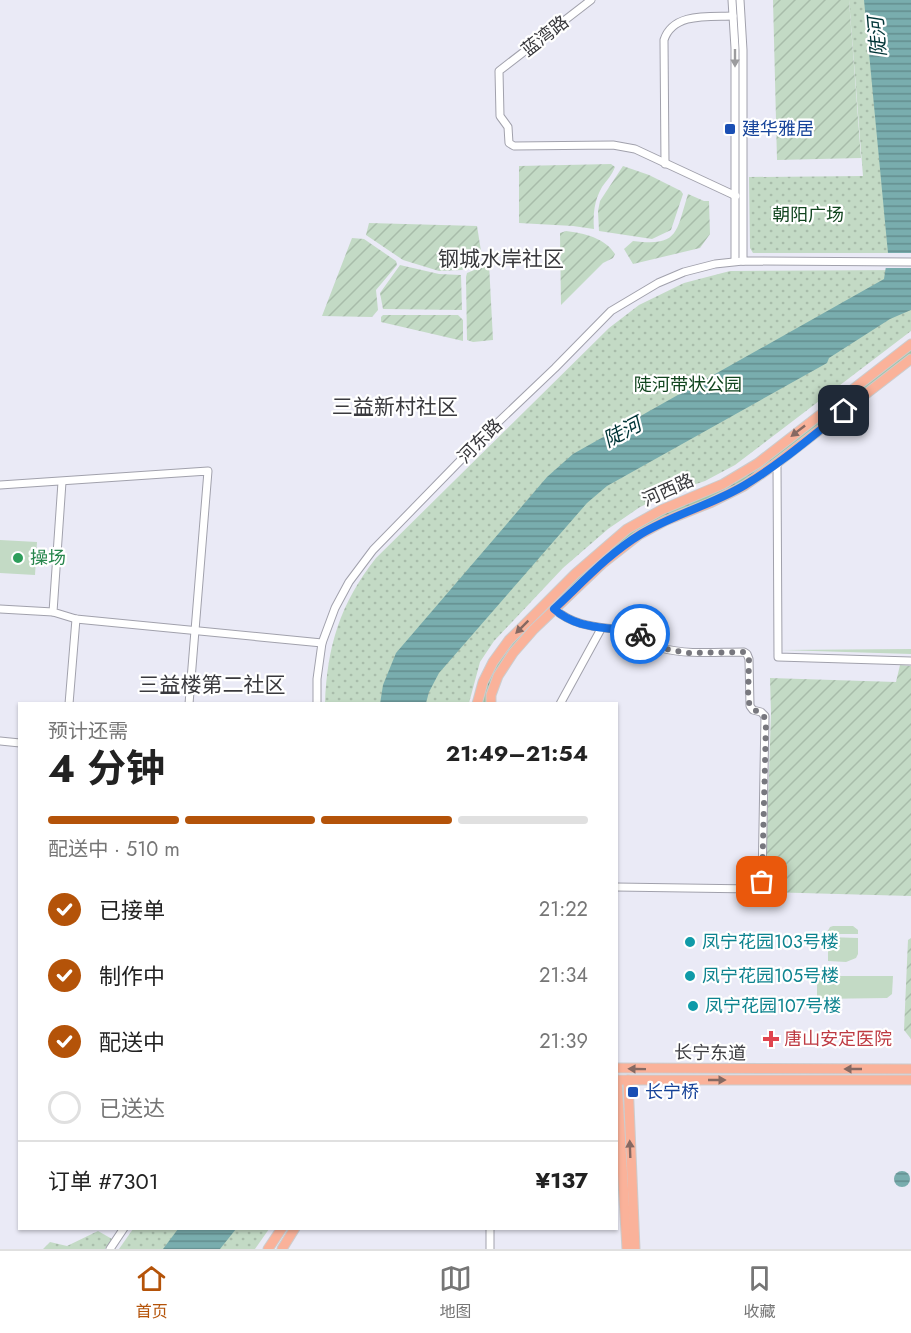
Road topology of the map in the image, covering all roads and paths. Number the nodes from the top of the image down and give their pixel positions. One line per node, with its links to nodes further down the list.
1 (591, 0): 5 (street, 蓝湾路)
2 (732, 0): 4 (street)
3 (740, 0): 7 (street)
4 (733, 16): 5 (street); 6 (street, one-way to 6)
5 (665, 164): 6 (street)
6 (736, 196): 7 (street)
7 (739, 261): 8 (street, 河东路); 21 (street, 河东路)
8 (911, 262)
9 (911, 344): 14 (main road, 河西路, one-way to 14)
10 (911, 359): 11 (main road, 河西路)
11 (777, 463): 16 (main road, 河西路); 22 (street)
12 (62, 482): 13 (street); 17 (street); 20 (street)
13 (0, 485)
14 (545, 603): 16 (main road); 26 (main road, 河西路, one-way to 26)
15 (0, 609): 17 (street)
16 (554, 609): 19 (street); 27 (main road, 河西路)
17 (53, 612): 18 (street)
18 (76, 619): 20 (street); 23 (street)
19 (601, 629): 28 (street); 31 (street)
20 (196, 632): 21 (street); 24 (street)
21 (322, 643): 25 (street, 河东路)
22 (911, 662)
23 (69, 702)
24 (189, 702)
25 (317, 702)
26 (478, 702)
27 (491, 702)
28 (561, 702)
29 (0, 741): 30 (street)
30 (18, 743)
31 (618, 887)
32 (618, 1068): 33 (main road, 长宁东道, one-way to 32)
33 (911, 1069)
34 (618, 1080): 35 (main road, 长宁东道)
35 (628, 1080): 36 (main road, 长宁东道, one-way to 36); 47 (main road, one-way to 35)
36 (911, 1080)
37 (618, 1097): 46 (main road)
38 (123, 1230): 42 (street)
39 (281, 1230): 43 (main road)
40 (294, 1230): 44 (main road)
41 (490, 1230): 45 (street)
42 (110, 1249)
43 (268, 1249)
44 (282, 1249)
45 (490, 1249)
46 (627, 1249)
47 (634, 1249)

